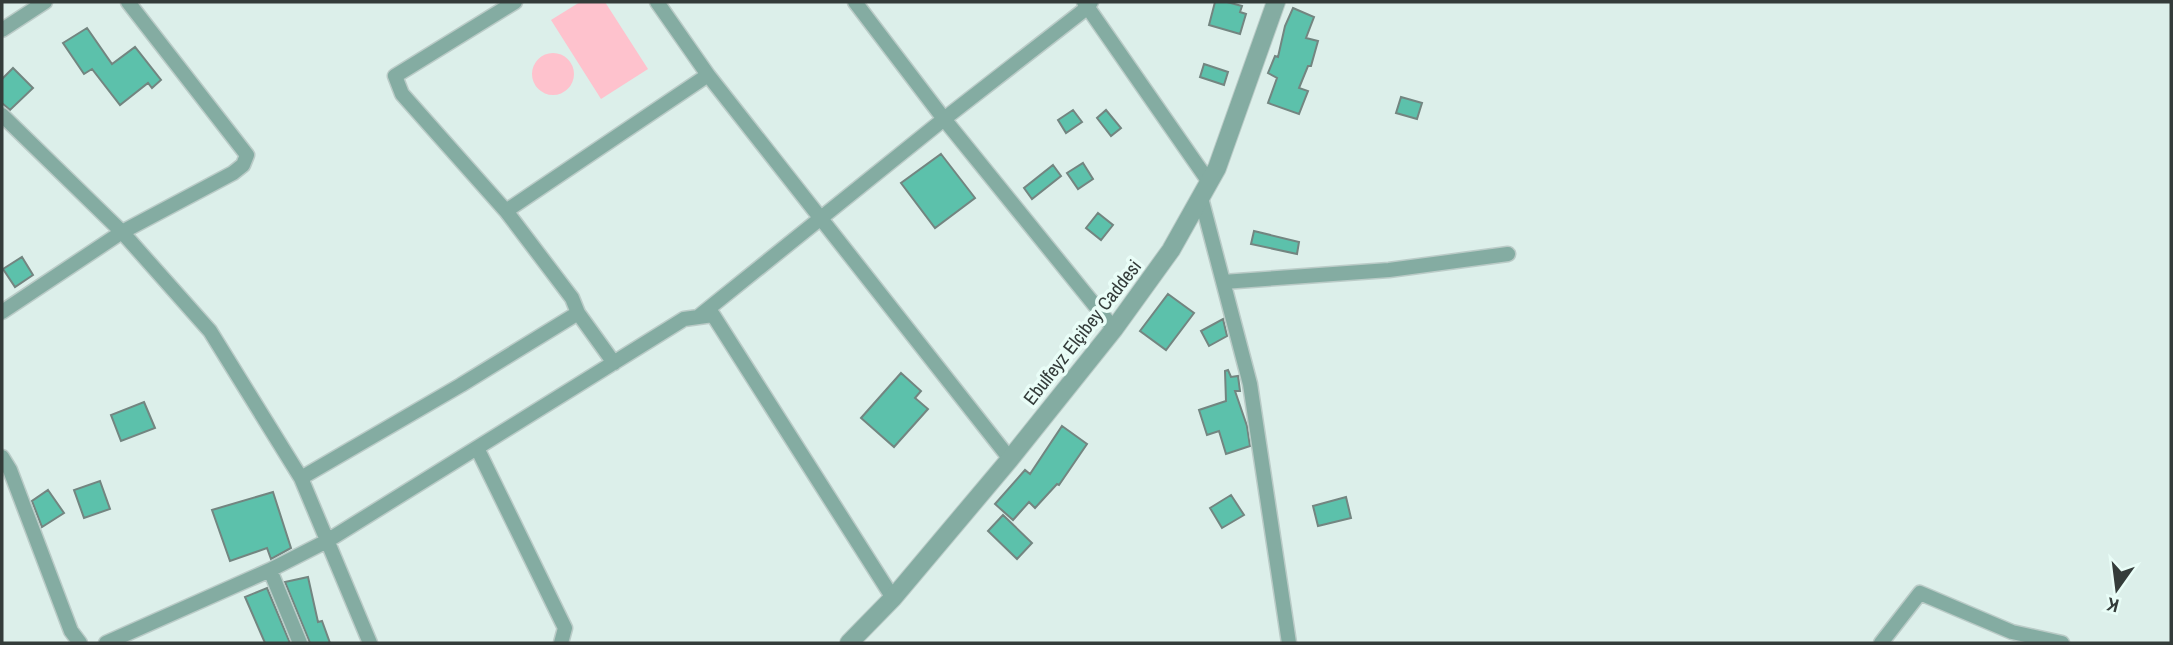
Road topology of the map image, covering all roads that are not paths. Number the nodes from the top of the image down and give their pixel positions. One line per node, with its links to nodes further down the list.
1 (45, 2): 9 (street)
2 (128, 2): 16 (street)
3 (514, 2): 8 (street)
4 (657, 2): 10 (street)
5 (855, 2): 12 (street)
6 (1276, 2): 13 (street, Ebulfeyz Elçibey Caddesi)
7 (1088, 4): 12 (street); 13 (street)
8 (495, 7): 14 (street)
9 (2, 30)
10 (709, 75): 14 (street); 15 (street)
11 (2, 115): 16 (street)
12 (944, 119): 15 (street); 22 (street)
13 (1205, 190): 18 (street); 22 (street, Ebulfeyz Elçibey Caddesi)
14 (506, 212): 20 (street)
15 (820, 219): 21 (street); 26 (street)
16 (122, 232): 19 (street); 27 (street)
17 (1508, 254): 18 (street)
18 (1223, 282): 37 (street)
19 (2, 312)
20 (578, 313): 23 (street); 27 (street)
21 (697, 318): 23 (street); 30 (street)
22 (1114, 329): 26 (street, Ebulfeyz Elçibey Caddesi)
23 (614, 363): 24 (street)
24 (477, 448): 28 (street); 35 (street)
25 (2, 457): 31 (street)
26 (1010, 459): 30 (street, Ebulfeyz Elçibey Caddesi)
27 (301, 478): 28 (street)
28 (327, 541): 29 (street); 34 (street)
29 (270, 570): 32 (street); 33 (street)
30 (893, 598): 36 (street, Ebulfeyz Elçibey Caddesi)
31 (80, 643)
32 (106, 643)
33 (300, 643)
34 (370, 643)
35 (561, 643)
36 (849, 643)
37 (1289, 643)
38 (1881, 643): 39 (street)
39 (2062, 643)

